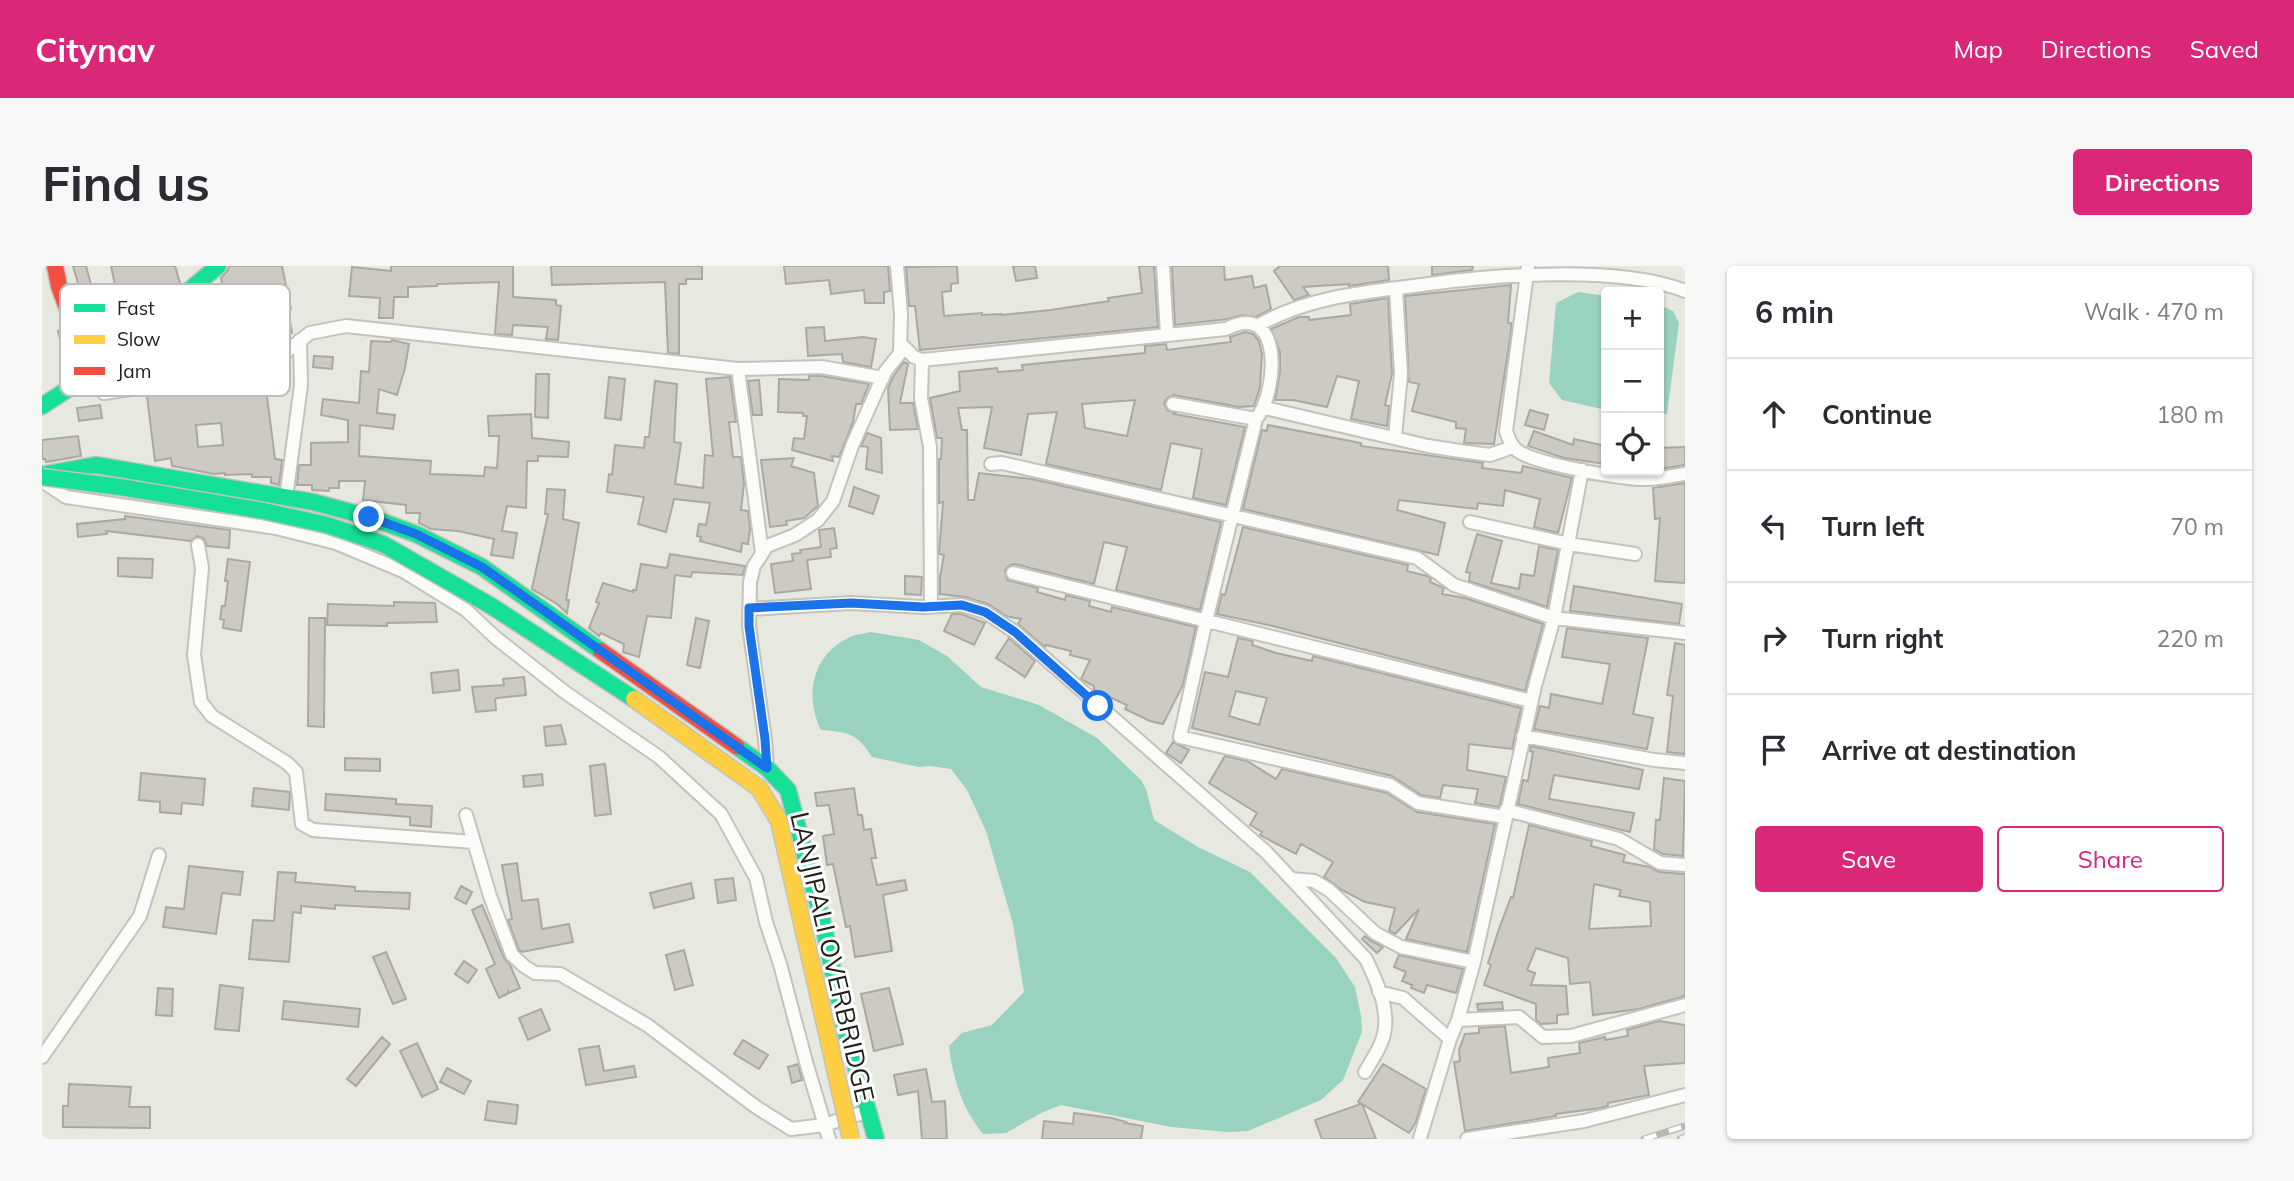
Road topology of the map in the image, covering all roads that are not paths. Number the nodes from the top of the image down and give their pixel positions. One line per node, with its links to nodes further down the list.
1 (55, 266): 7 (street)
2 (218, 266): 6 (street)
3 (897, 266): 13 (street)
4 (1163, 266): 11 (street)
5 (1528, 268): 8 (street); 9 (street); 24 (street)
6 (197, 284)
7 (60, 289)
8 (1396, 289): 10 (street); 23 (street)
9 (1685, 291)
10 (1259, 325): 11 (street); 21 (street)
11 (1167, 335): 15 (street)
12 (300, 340): 14 (street); 16 (street); 29 (street)
13 (901, 344): 15 (street); 17 (street)
14 (290, 348)
15 (922, 360): 37 (street)
16 (738, 369): 17 (street); 34 (street)
17 (883, 378): 34 (street)
18 (60, 394): 20 (street)
19 (1173, 404): 22 (street)
20 (42, 406)
21 (1265, 408): 22 (street); 23 (street)
22 (1256, 419): 30 (street)
23 (1395, 437): 24 (street)
24 (1513, 447): 26 (street)
25 (991, 464): 30 (street)
26 (1582, 470): 27 (street); 32 (street)
27 (1685, 474)
28 (42, 477): 29 (street); 61 (street); 63 (street, LANJIPALI OVERBRIDGE, bridge)
29 (286, 498): 45 (street)
30 (1231, 515): 39 (street); 40 (street)
31 (1471, 522): 32 (street)
32 (1569, 544): 35 (street); 39 (street)
33 (198, 545): 48 (street)
34 (762, 553): 38 (street)
35 (1635, 554)
36 (1013, 573): 40 (street)
37 (931, 607): 38 (street); 51 (street)
38 (749, 608): 45 (street)
39 (1554, 618): 41 (street); 42 (street)
40 (1206, 621): 42 (street); 46 (street)
41 (1685, 633)
42 (1531, 701): 43 (street)
43 (1523, 736): 44 (street); 46 (street)
44 (1685, 763)
45 (767, 768): 60 (street)
46 (1505, 814): 50 (street); 52 (street)
47 (466, 815): 48 (street)
48 (474, 842): 61 (street)
49 (159, 855): 57 (street)
50 (1685, 865)
51 (1291, 879): 52 (street); 53 (street)
52 (1474, 962): 55 (street)
53 (1380, 992): 56 (street); 58 (street)
54 (1685, 1005): 55 (street)
55 (1458, 1020): 56 (street)
56 (1450, 1039): 65 (street)
57 (42, 1057)
58 (1365, 1072)
59 (1685, 1095): 66 (street)
60 (870, 1111): 61 (street); 64 (street)
61 (824, 1125): 62 (street)
62 (829, 1139)
63 (851, 1139)
64 (876, 1139)
65 (1419, 1139)
66 (1467, 1139)

